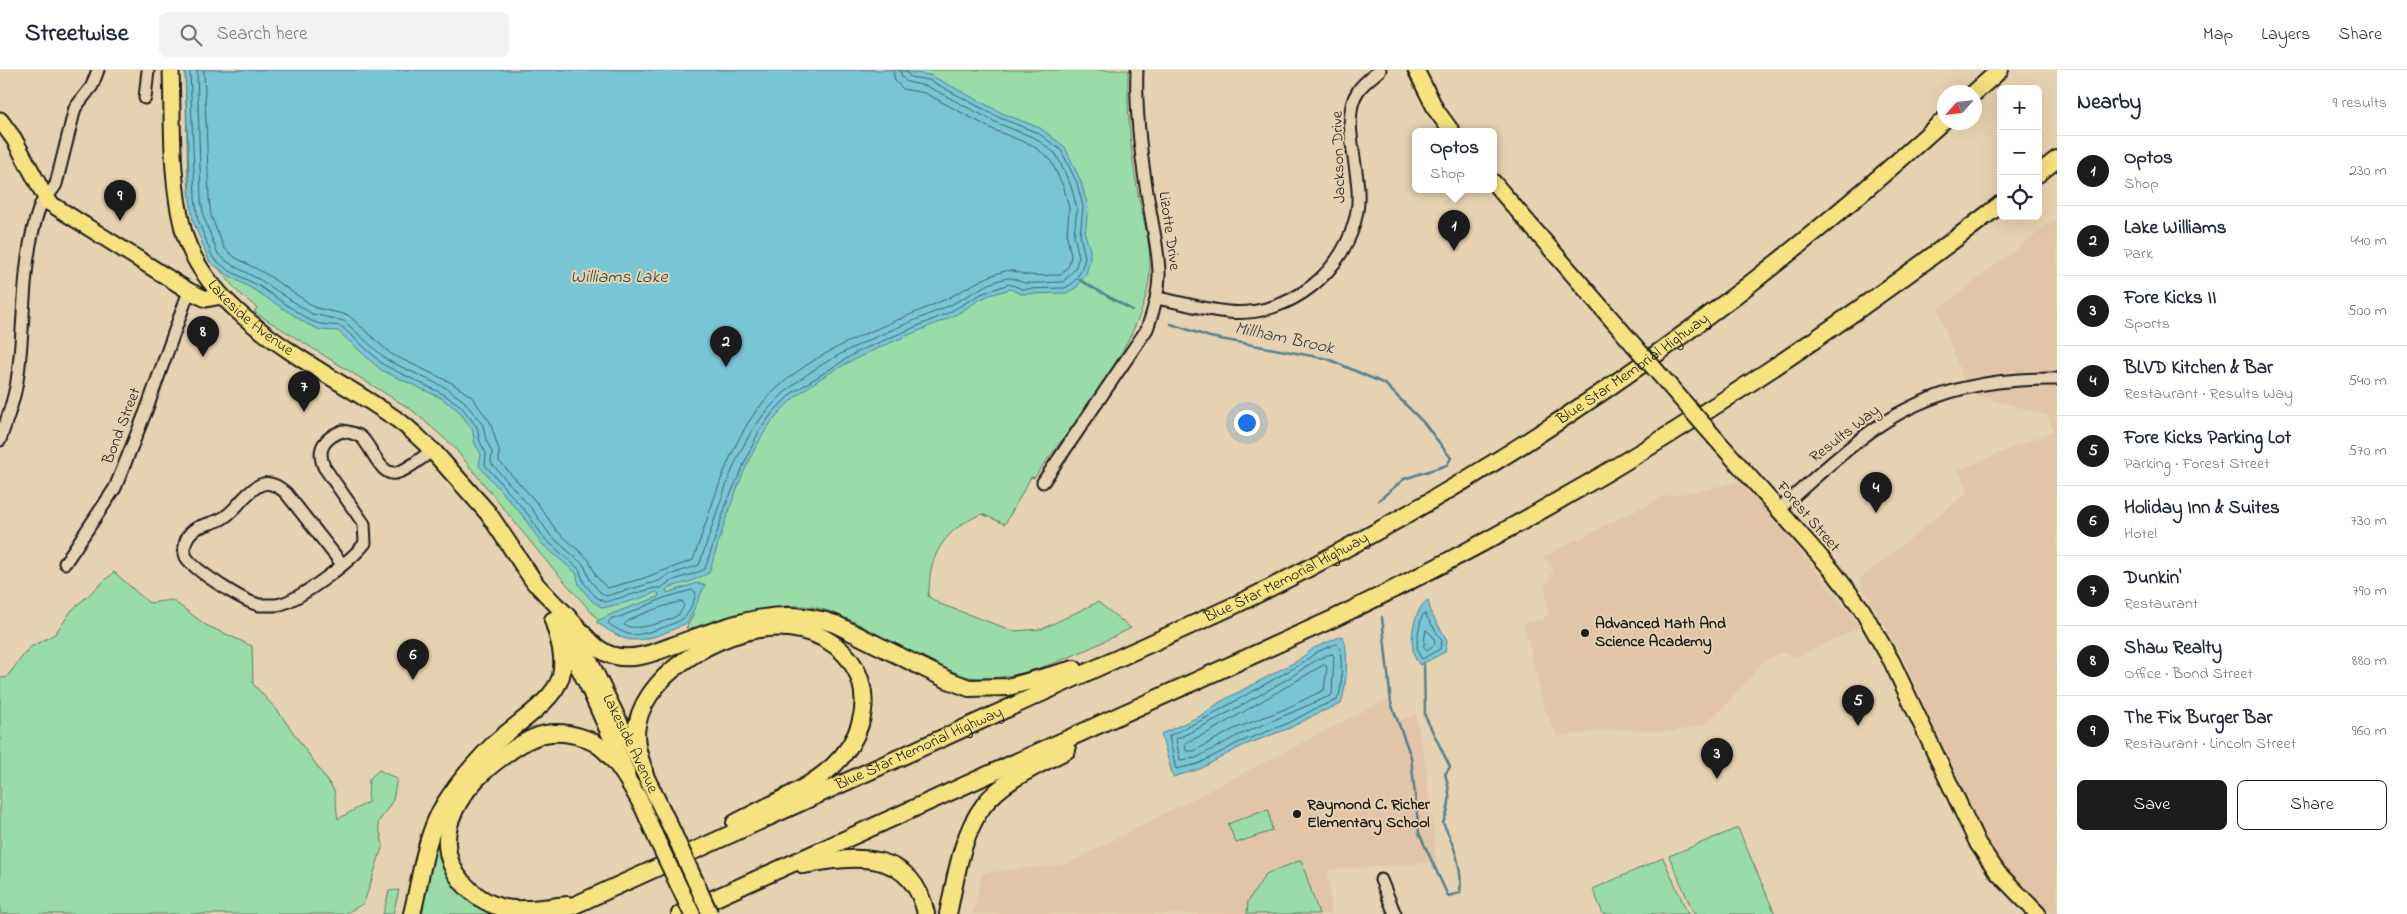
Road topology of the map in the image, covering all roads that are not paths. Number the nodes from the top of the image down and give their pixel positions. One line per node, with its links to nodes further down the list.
1 (98, 70): 16 (street)
2 (148, 70): 9 (street)
3 (171, 70): 19 (main road, Lakeside Avenue)
4 (1137, 70): 20 (street, Lizotte Drive)
5 (1380, 70): 20 (street, Jackson Drive)
6 (1416, 70): 12 (main road)
7 (2000, 70): 8 (highway)
8 (1982, 86)
9 (145, 98)
10 (0, 120): 16 (main road)
11 (1937, 126): 30 (highway, Blue Star Memorial Highway)
12 (1449, 128)
13 (2057, 159): 14 (highway)
14 (2042, 171)
15 (1497, 187): 25 (main road, Forest Street, bridge)
16 (45, 198): 18 (main road); 22 (street)
17 (1997, 207): 31 (highway)
18 (189, 291): 19 (main road); 26 (street, Bond Street)
19 (221, 296): 23 (main road, Lakeside Avenue)
20 (1157, 298): 24 (street, Lizotte Drive)
21 (2057, 379): 25 (street, Results Way)
22 (0, 440)
23 (433, 451): 27 (street); 28 (highway, Lakeside Avenue)
24 (1043, 482)
25 (1778, 510): 46 (main road, Forest Street)
26 (65, 563)
27 (342, 564): 27 (street)
28 (535, 583): 29 (main road, Lakeside Avenue)
29 (557, 614): 30 (highway); 32 (main road, Lakeside Avenue); 33 (main road, Lakeside Avenue); 38 (highway)
30 (1138, 649): 34 (highway, Blue Star Memorial Highway)
31 (1206, 677): 35 (highway); 44 (highway)
32 (644, 770): 34 (highway); 42 (main road, Lakeside Avenue, bridge)
33 (642, 805): 37 (highway); 41 (main road, Lakeside Avenue, bridge)
34 (707, 846): 37 (highway, Blue Star Memorial Highway)
35 (765, 876): 40 (highway); 43 (highway)
36 (1381, 880): 45 (street)
37 (575, 905): 39 (highway, Blue Star Memorial Highway)
38 (412, 914)
39 (555, 914)
40 (680, 914)
41 (692, 914)
42 (710, 914)
43 (926, 914)
44 (948, 914)
45 (1395, 914)
46 (2038, 914)

